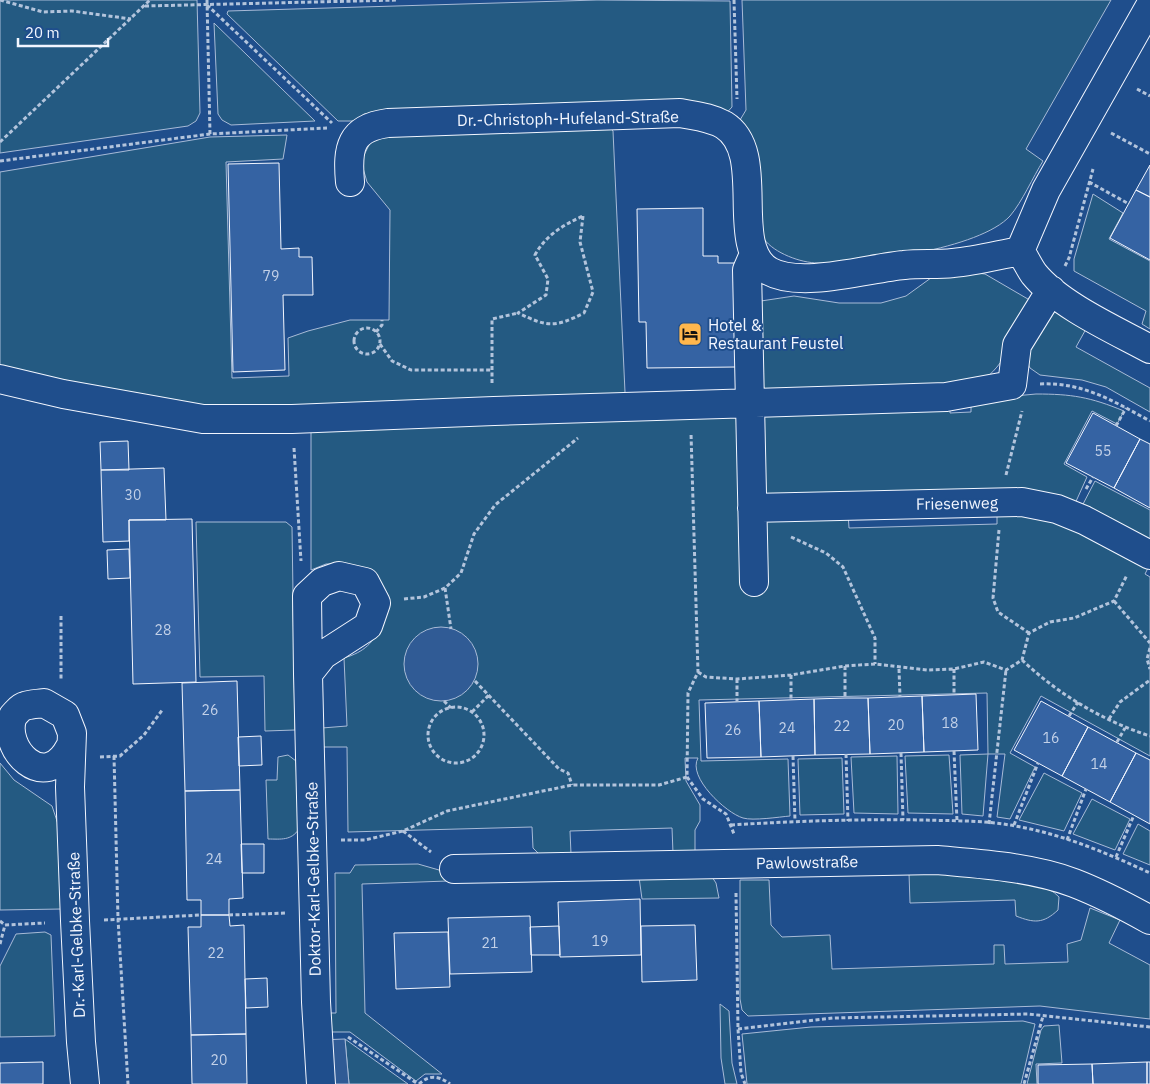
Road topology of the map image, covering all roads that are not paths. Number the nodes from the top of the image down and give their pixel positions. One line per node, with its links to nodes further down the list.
1 (1150, 6): 3 (street)
2 (350, 182): 4 (street, Dr.-Christoph-Hufeland-Straße)
3 (1020, 251): 4 (street); 5 (street)
4 (754, 254): 8 (street)
5 (1052, 290): 6 (street); 8 (street)
6 (1150, 349)
7 (0, 380): 8 (street)
8 (750, 404): 9 (street)
9 (765, 508): 10 (street, Friesenweg); 11 (street)
10 (1145, 552)
11 (754, 582)
12 (308, 674): 12 (street, Doktor-Karl-Gelbke-Straße); 19 (street, Doktor-Karl-Gelbke-Straße)
13 (70, 747): 14 (street); 14 (street); 15 (street)
14 (33, 768): 15 (street)
15 (70, 786): 18 (street, Dr.-Karl-Gelbke-Straße)
16 (454, 869): 17 (street, Pawlowstraße)
17 (1150, 920)
18 (85, 1084)
19 (321, 1084)

